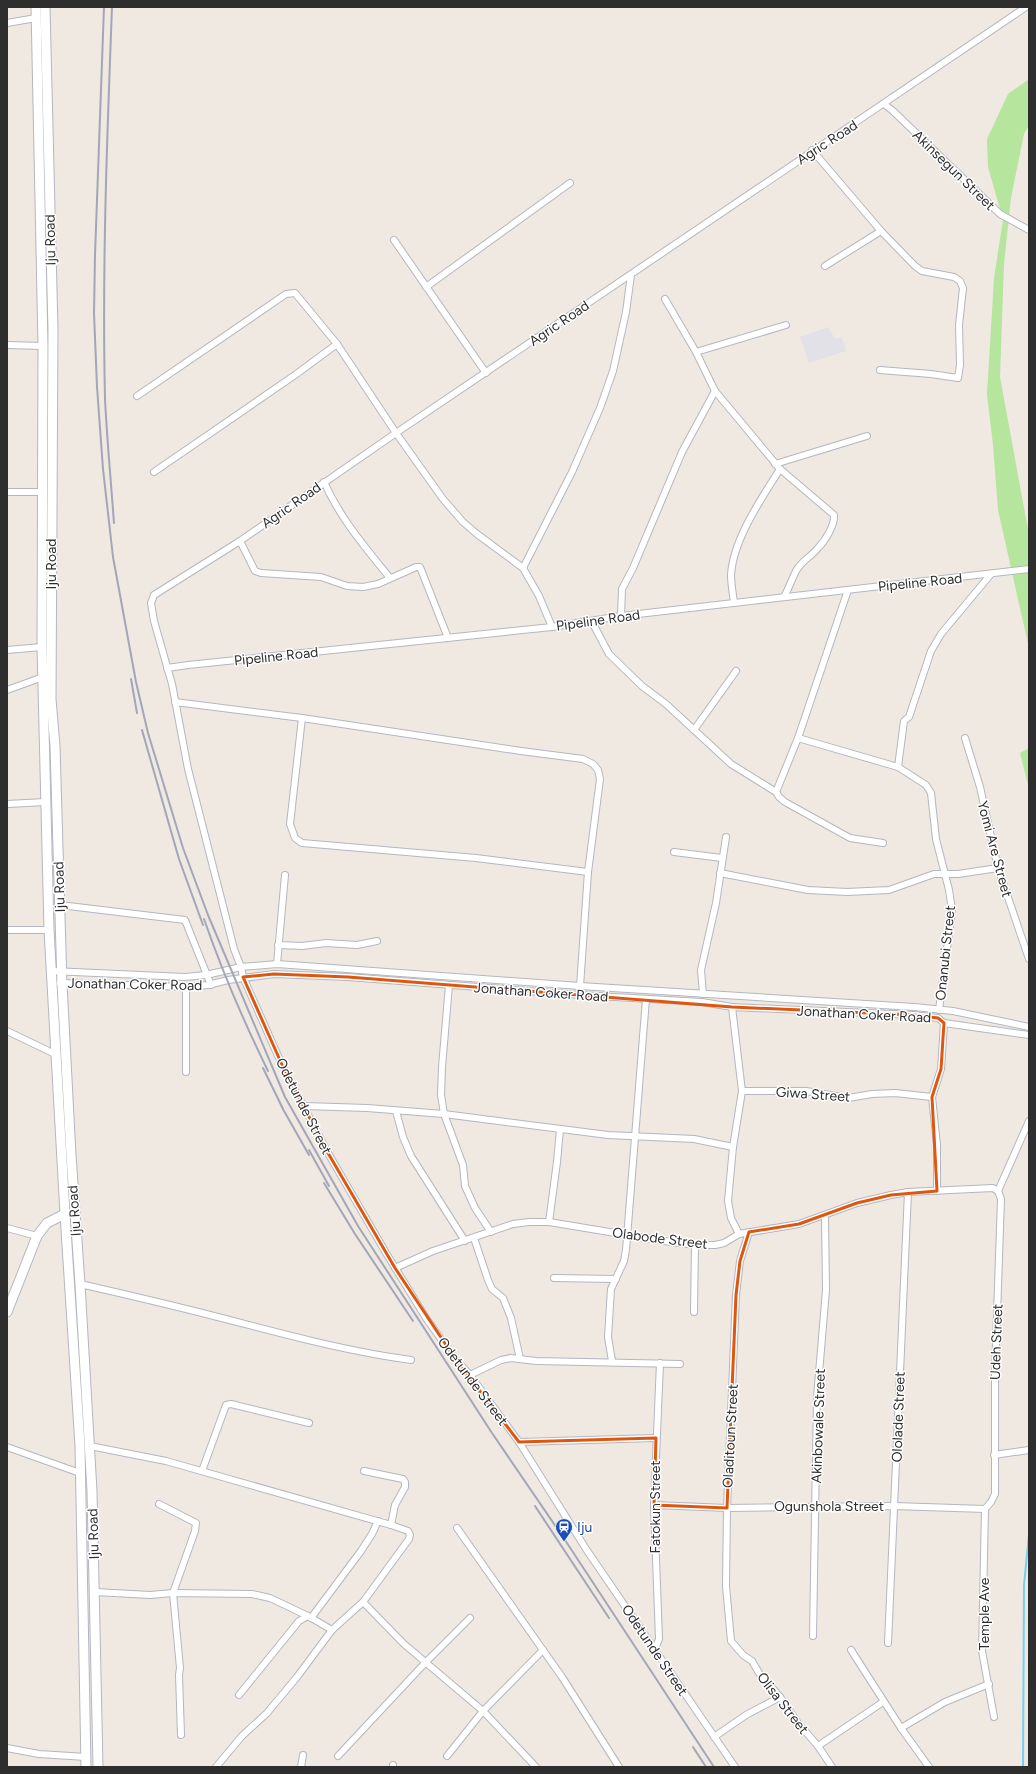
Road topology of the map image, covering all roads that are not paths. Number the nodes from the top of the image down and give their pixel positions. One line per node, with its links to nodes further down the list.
1 (36, 7): 4 (main road, Iju Road)
2 (45, 7): 6 (main road, Iju Road)
3 (1026, 7): 7 (street, Agric Road)
4 (36, 18): 5 (street); 6 (main road, Iju Road)
5 (7, 23)
6 (41, 55): 20 (main road, Iju Road); 69 (main road, Iju Road)
7 (884, 104): 8 (street, Agric Road); 10 (street, Akinsegun Street)
8 (812, 150): 11 (street); 14 (street, Agric Road)
9 (570, 184): 15 (street)
10 (1029, 230)
11 (880, 231): 13 (street); 22 (street)
12 (394, 240): 15 (street)
13 (825, 266)
14 (631, 274): 23 (street, Agric Road); 34 (street)
15 (426, 287): 23 (street)
16 (665, 299): 21 (street)
17 (786, 325): 21 (street)
18 (337, 344): 25 (street); 26 (street); 29 (street)
19 (7, 345): 20 (street)
20 (43, 346): 32 (main road, Iju Road)
21 (696, 352): 24 (street)
22 (880, 370)
23 (486, 372): 26 (street, Agric Road)
24 (715, 391): 28 (street); 41 (street)
25 (137, 396)
26 (396, 433): 30 (street, Agric Road); 34 (street)
27 (867, 436): 28 (street)
28 (778, 467): 39 (street); 40 (street)
29 (154, 472)
30 (324, 482): 33 (street, Agric Road); 37 (street)
31 (7, 492): 32 (street)
32 (42, 492): 45 (main road, Iju Road)
33 (240, 541): 37 (street); 47 (street, Agric Road)
34 (523, 568): 43 (street)
35 (1029, 570): 36 (street, Pipeline Road)
36 (991, 574): 38 (street, Pipeline Road); 56 (street)
37 (390, 578): 44 (street)
38 (848, 590): 39 (street, Pipeline Road); 54 (street)
39 (784, 597): 40 (street, Pipeline Road)
40 (734, 603): 41 (street, Pipeline Road)
41 (620, 616): 42 (street, Pipeline Road)
42 (592, 622): 43 (street, Pipeline Road); 53 (street)
43 (552, 627): 44 (street, Pipeline Road)
44 (448, 638): 47 (street, Pipeline Road)
45 (42, 647): 46 (street); 49 (main road, Iju Road)
46 (7, 650)
47 (167, 668): 51 (street, Odetunde Street)
48 (736, 671): 53 (street)
49 (43, 677): 50 (street); 58 (main road, Iju Road)
50 (7, 690)
51 (175, 702): 52 (street); 76 (street, Odetunde Street)
52 (302, 718): 65 (street); 65 (street)
53 (694, 730): 57 (street)
54 (798, 738): 56 (street, Onanubi Street); 57 (street)
55 (964, 738): 64 (street, Yomi Are Street)
56 (898, 767): 67 (street, Onanubi Street)
57 (776, 792): 61 (street)
58 (46, 802): 59 (street); 71 (main road, Iju Road)
59 (7, 804)
60 (726, 837): 63 (street)
61 (883, 843)
62 (674, 852): 63 (street)
63 (722, 858): 66 (street)
64 (998, 868): 67 (street); 74 (street, Yomi Are Street)
65 (588, 872): 85 (street)
66 (720, 873): 67 (street); 87 (street)
67 (945, 874): 90 (street, Onanubi Street)
68 (285, 875): 73 (street)
69 (60, 905): 78 (main road, Iju Road); 79 (street)
70 (7, 930): 71 (street)
71 (49, 930): 77 (main road, Iju Road)
72 (377, 941): 73 (street)
73 (278, 945): 75 (street)
74 (1029, 959)
75 (277, 964): 76 (street, Jonathan Coker Road); 85 (street, Jonathan Coker Road)
76 (241, 967): 79 (street, Jonathan Coker Road); 80 (street, Odetunde Street)
77 (52, 971): 78 (street, Jonathan Coker Road); 81 (main road, Iju Road)
78 (62, 971): 79 (street, Jonathan Coker Road); 82 (main road, Iju Road)
79 (206, 975): 83 (street)
80 (243, 978): 83 (street, Jonathan Coker Road); 84 (street, Jonathan Coker Road); 99 (street, Odetunde Street)
81 (52, 982): 82 (street, Jonathan Coker Road); 95 (main road, Iju Road)
82 (62, 984): 86 (street, Jonathan Coker Road); 124 (main road, Iju Road)
83 (211, 985): 86 (street, Jonathan Coker Road)
84 (449, 985): 88 (street, Jonathan Coker Road); 101 (street)
85 (580, 986): 87 (street, Jonathan Coker Road)
86 (186, 987): 96 (street)
87 (703, 994): 90 (street, Jonathan Coker Road)
88 (646, 999): 89 (street, Jonathan Coker Road); 104 (street)
89 (732, 1007): 91 (street, Jonathan Coker Road); 97 (street)
90 (939, 1010): 92 (street, Jonathan Coker Road)
91 (944, 1023): 94 (street, Jonathan Coker Road); 98 (street)
92 (1029, 1027)
93 (7, 1031): 95 (street)
94 (1029, 1035)
95 (55, 1054): 109 (main road, Iju Road)
96 (186, 1072)
97 (742, 1091): 98 (street, Giwa Street); 105 (street)
98 (932, 1097): 106 (street)
99 (304, 1106): 100 (street); 121 (street, Odetunde Street)
100 (396, 1111): 101 (street); 119 (street)
101 (444, 1114): 103 (street); 113 (street)
102 (1029, 1121): 107 (street)
103 (560, 1128): 104 (street); 111 (street)
104 (636, 1137): 105 (street); 116 (street)
105 (733, 1146): 115 (street)
106 (937, 1191): 107 (street, Olabode Street); 108 (street, Olabode Street)
107 (998, 1191): 139 (street, Udeh Street)
108 (908, 1192): 110 (street, Olabode Street); 146 (street, Ololade Street)
109 (64, 1214): 117 (main road); 142 (main road, Iju Road)
110 (825, 1216): 114 (street, Olabode Street); 145 (street, Akinbowale Street)
111 (549, 1222): 113 (street, Olabode Street); 116 (street, Olabode Street)
112 (7, 1228): 117 (street)
113 (491, 1232): 118 (street, Olabode Street)
114 (749, 1232): 115 (street, Olabode Street); 147 (street, Oladitoun Street)
115 (739, 1234): 120 (street, Olabode Street)
116 (627, 1235): 120 (street, Olabode Street); 123 (street)
117 (37, 1236): 125 (main road)
118 (474, 1238): 119 (street, Olabode Street); 127 (street)
119 (465, 1241): 121 (street, Olabode Street)
120 (695, 1244): 126 (street)
121 (395, 1268): 132 (street, Odetunde Street)
122 (554, 1278): 123 (street)
123 (616, 1279): 129 (street)
124 (80, 1284): 128 (street); 136 (main road, Iju Road)
125 (7, 1312)
126 (694, 1312)
127 (520, 1359): 129 (street); 132 (street)
128 (411, 1360)
129 (612, 1361): 130 (street)
130 (660, 1363): 131 (street); 134 (street, Fatokun Street)
131 (680, 1364)
132 (470, 1375): 135 (street, Odetunde Street)
133 (309, 1423): 140 (street)
134 (656, 1438): 135 (street); 144 (street, Fatokun Street)
135 (519, 1442): 161 (street, Odetunde Street)
136 (90, 1446): 140 (street); 152 (main road, Iju Road)
137 (7, 1447): 142 (street)
138 (1029, 1450): 139 (street)
139 (994, 1455): 148 (street, Udeh Street)
140 (202, 1471): 149 (street)
141 (364, 1471): 150 (street)
142 (80, 1474): 179 (main road, Iju Road)
143 (159, 1504): 153 (street)
144 (654, 1505): 147 (street, Ogunshola Street); 161 (street, Fatokun Street)
145 (816, 1506): 146 (street, Ogunshola Street); 147 (street, Ogunshola Street); 158 (street, Akinbowale Street)
146 (894, 1506): 148 (street, Ogunshola Street); 160 (street, Ololade Street)
147 (727, 1508): 159 (street, Oladitoun Street)
148 (986, 1509): 165 (street, Temple Ave)
149 (378, 1521): 150 (street); 155 (street)
150 (391, 1525): 154 (street)
151 (457, 1528): 162 (street)
152 (95, 1592): 153 (street); 181 (main road, Iju Road)
153 (173, 1593): 155 (street); 172 (street)
154 (363, 1602): 157 (street); 164 (street)
155 (310, 1617): 157 (street); 166 (street)
156 (470, 1618): 164 (street)
157 (332, 1630): 182 (street)
158 (813, 1636)
159 (731, 1642): 167 (street, Olisa Street)
160 (888, 1643)
161 (655, 1649): 173 (street, Odetunde Street)
162 (543, 1650): 169 (street); 185 (street)
163 (851, 1650): 168 (street)
164 (425, 1663): 169 (street); 177 (street)
165 (989, 1684): 170 (street, Temple Ave); 171 (street)
166 (239, 1695)
167 (780, 1697): 173 (street); 174 (street, Olisa Street)
168 (883, 1702): 171 (street); 174 (street)
169 (483, 1711): 178 (street); 184 (street)
170 (994, 1717)
171 (900, 1728): 188 (street)
172 (181, 1735)
173 (714, 1737): 186 (street, Odetunde Street)
174 (818, 1746): 187 (street, Olisa Street)
175 (7, 1748): 179 (street)
176 (303, 1755): 183 (street)
177 (338, 1756)
178 (447, 1756)
179 (86, 1757): 180 (main road, Iju Road)
180 (86, 1767)
181 (98, 1767)
182 (216, 1767)
183 (301, 1767)
184 (536, 1767)
185 (619, 1767)
186 (735, 1767)
187 (832, 1767)
188 (929, 1767)

